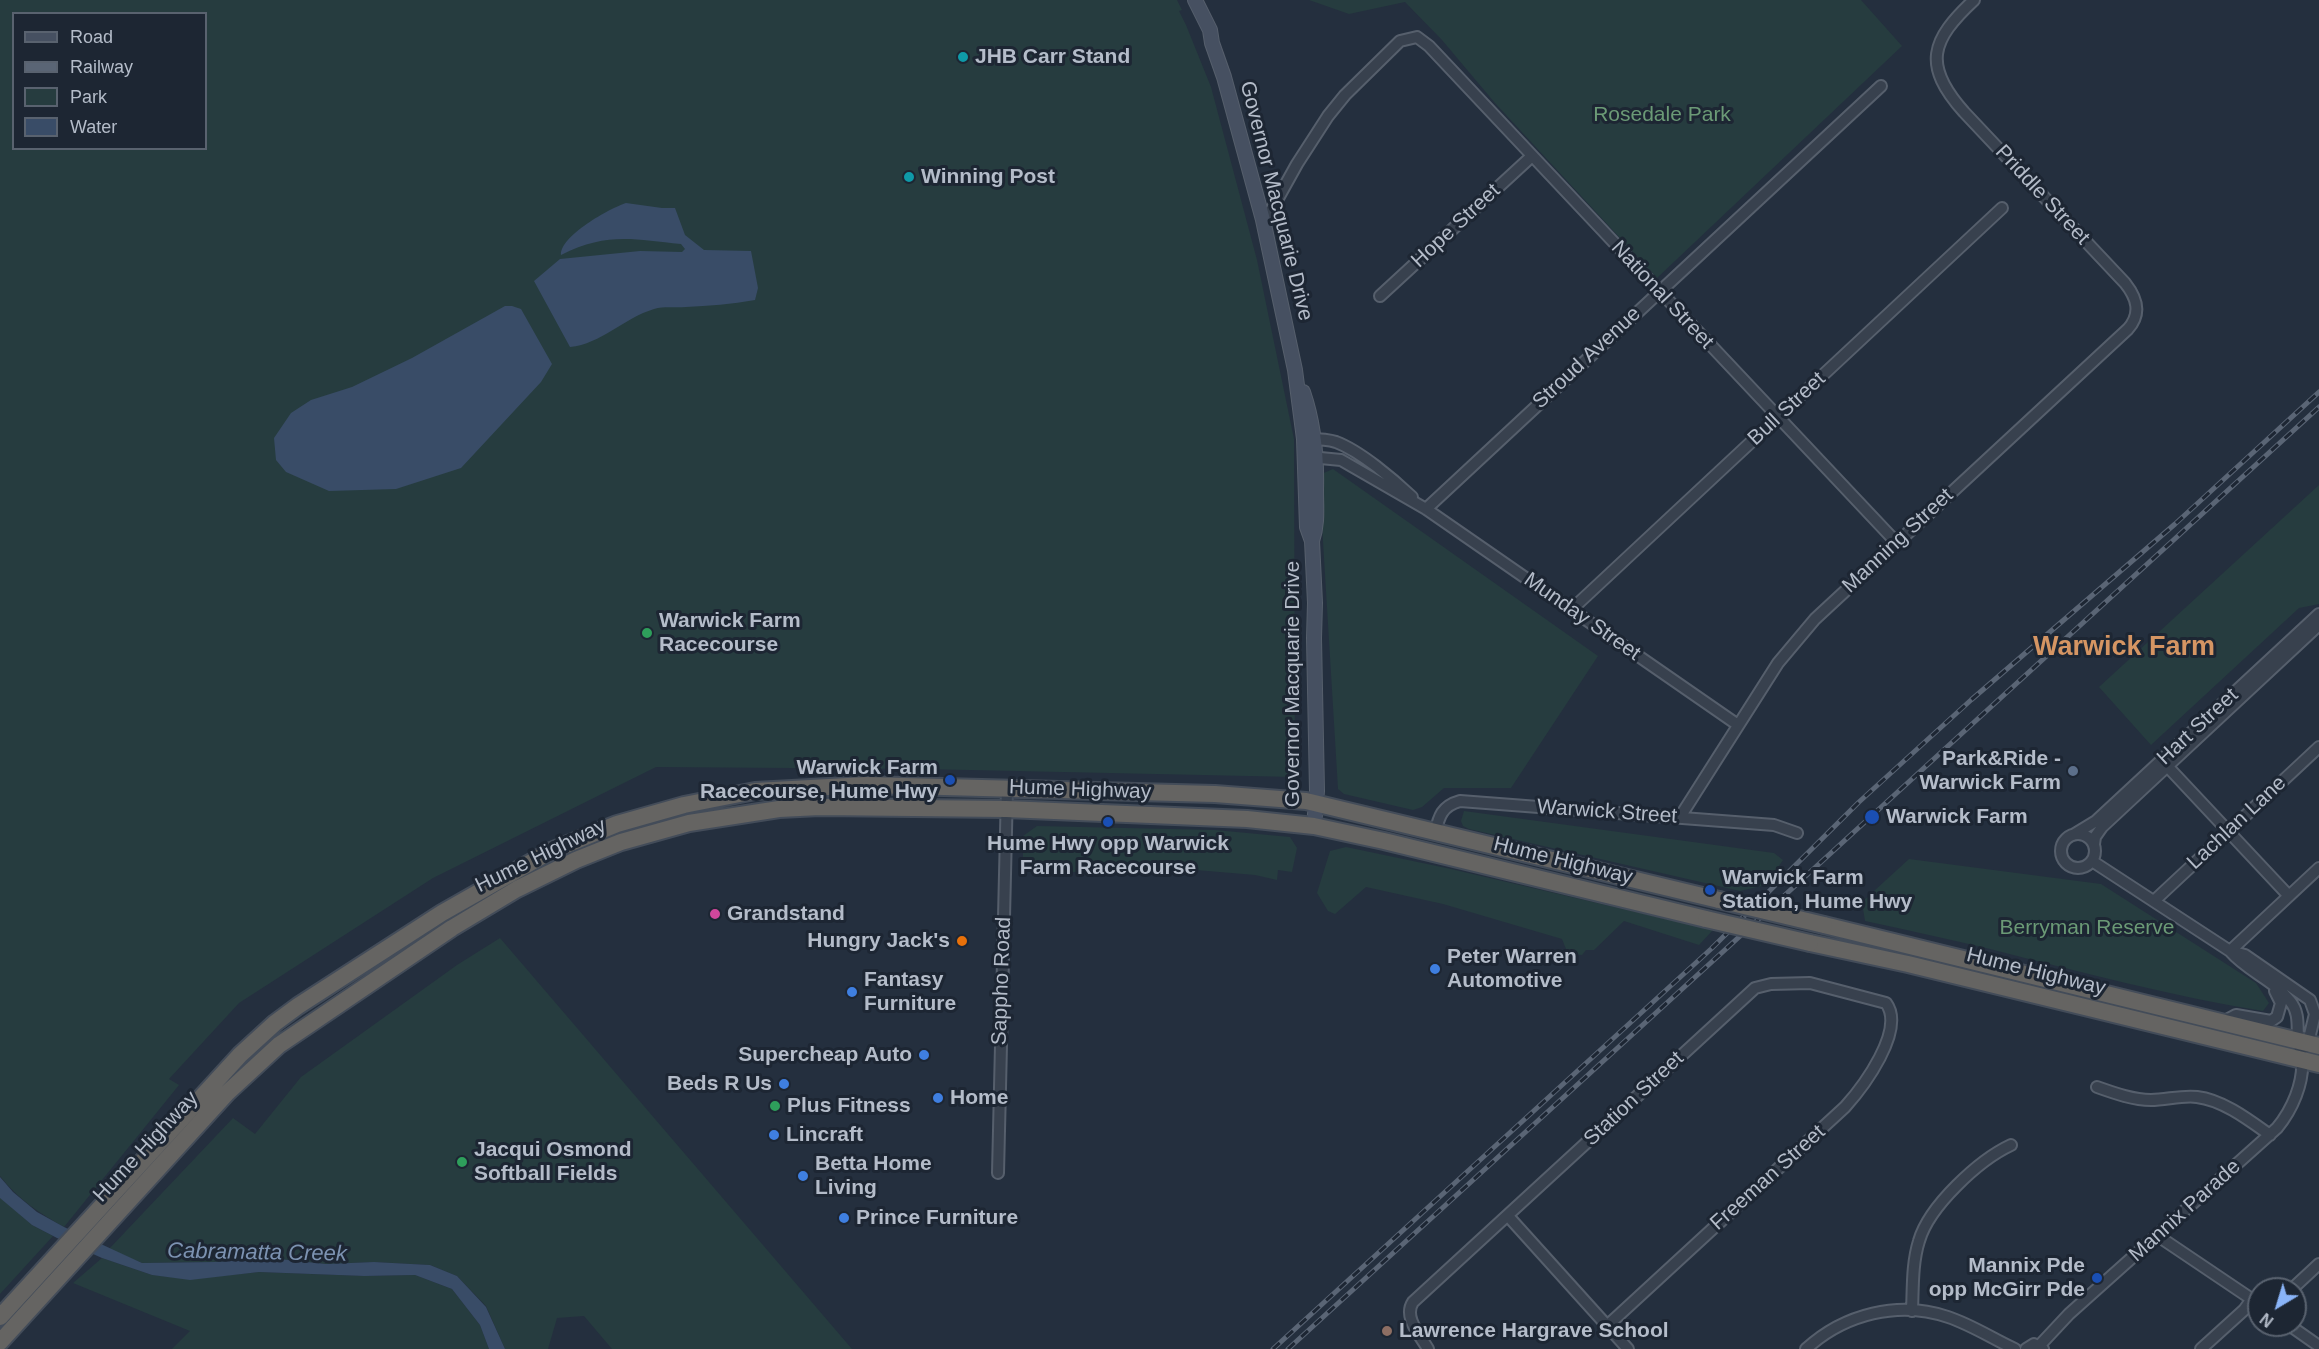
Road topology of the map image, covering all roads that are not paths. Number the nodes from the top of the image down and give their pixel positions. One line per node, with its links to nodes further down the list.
1 (1187, 0): 4 (main road, Governor Macquarie Drive)
2 (1195, 0): 4 (main road, Governor Macquarie Drive)
3 (1974, 0): 10 (street, Priddle Street)
4 (1212, 44): 8 (main road, Governor Macquarie Drive)
5 (1881, 86): 9 (street, Stroud Avenue)
6 (1532, 156): 8 (street, National Street); 9 (street, National Street); 11 (street, Hope Street)
7 (2002, 208): 12 (street, Bull Street)
8 (1263, 220): 13 (main road, Governor Macquarie Drive)
9 (1659, 291): 12 (street, National Street); 15 (street, Stroud Avenue)
10 (2131, 292): 16 (street, Manning Street)
11 (1380, 296)
12 (1778, 418): 16 (street, National Street); 17 (street, Bull Street)
13 (1309, 439): 14 (main road, Governor Macquarie Drive); 15 (street, Munday Street)
14 (1310, 457): 15 (street, Munday Street); 24 (main road, Governor Macquarie Drive)
15 (1426, 509): 17 (street, Munday Street)
16 (1896, 542): 20 (street, Manning Street)
17 (1571, 610): 20 (street, Munday Street)
18 (2319, 614): 31 (street, Hart Street)
19 (2319, 626): 22 (street, Hart Street)
20 (1738, 725): 26 (street, Manning Street)
21 (2319, 747): 28 (street, Lachlan Lane)
22 (2168, 767): 28 (street); 32 (street, Hart Street)
23 (1007, 789): 24 (highway, Hume Highway); 25 (street, Sappho Road); 37 (highway, Hume Highway)
24 (1317, 802): 27 (main road, Governor Macquarie Drive); 30 (highway, Hume Highway)
25 (1006, 809): 27 (highway, Hume Highway); 38 (highway, Hume Highway); 49 (street, Sappho Road)
26 (1680, 817): 29 (street, Warwick Street); 30 (street, Warwick Street)
27 (1314, 826): 44 (highway, Hume Highway, bridge)
28 (2228, 831): 35 (street); 36 (street, Lachlan Lane)
29 (1797, 832)
30 (1435, 833): 42 (highway, Hume Highway, bridge)
31 (2073, 835): 32 (street); 33 (street)
32 (2094, 844): 33 (street)
33 (2092, 861): 36 (street)
34 (2319, 868): 35 (street)
35 (2289, 896): 39 (street)
36 (2155, 900): 39 (street)
37 (442, 913): 38 (highway); 50 (highway, Hume Highway)
38 (452, 928): 50 (highway, Hume Highway)
39 (2230, 951): 40 (street); 43 (street)
40 (2258, 975): 42 (street); 43 (street, Mannix Parade)
41 (1889, 1007): 51 (street, Station Street); 60 (street, Freeman Street)
42 (2223, 1022): 43 (highway, Hume Highway)
43 (2309, 1044): 44 (street, Mannix Parade)
44 (2302, 1060): 45 (highway, Hume Highway); 47 (street, Mannix Parade)
45 (2319, 1064)
46 (2097, 1087): 47 (street)
47 (2270, 1135): 52 (street, Mannix Parade)
48 (2011, 1145): 58 (street)
49 (998, 1173)
50 (111, 1209): 54 (highway, Hume Highway)
51 (1508, 1216): 60 (street); 65 (street, Station Street)
52 (2158, 1236): 56 (street); 64 (street, Mannix Parade)
53 (2319, 1264): 55 (street)
54 (55, 1269): 59 (highway, Hume Highway); 62 (highway, Hume Highway)
55 (2305, 1277)
56 (2247, 1296)
57 (2247, 1308): 70 (street)
58 (1912, 1311): 67 (street); 68 (street)
59 (0, 1317)
60 (1607, 1326): 66 (street)
61 (2306, 1337): 63 (street)
62 (0, 1342)
63 (2319, 1346)
64 (2042, 1347): 69 (street)
65 (1428, 1349)
66 (1628, 1349)
67 (1806, 1349)
68 (2015, 1349)
69 (2026, 1349)
70 (2201, 1349)

